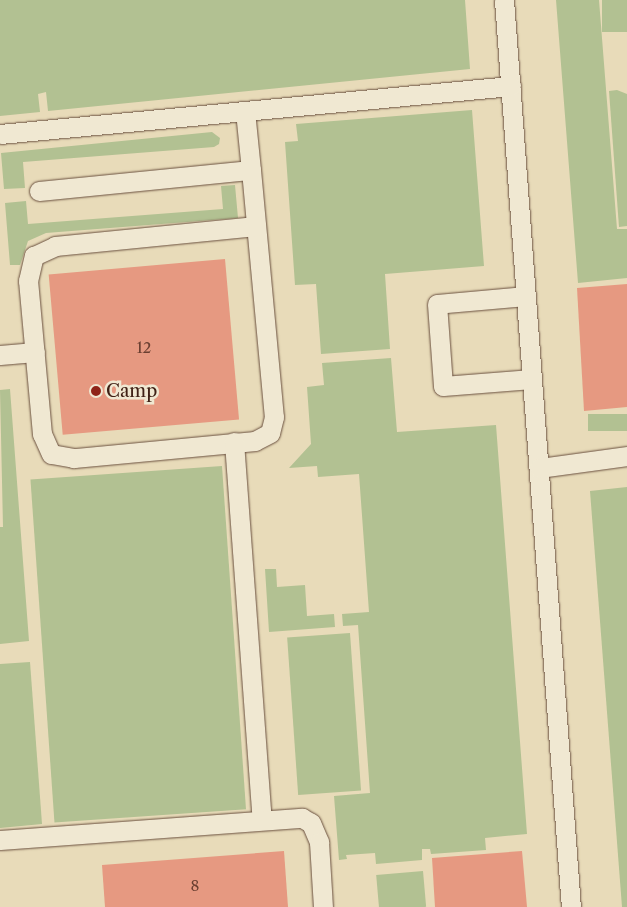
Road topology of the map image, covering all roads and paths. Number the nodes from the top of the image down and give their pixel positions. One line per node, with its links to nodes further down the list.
1 (504, 0): 2 (lane)
2 (511, 86): 3 (lane); 8 (lane)
3 (245, 111): 4 (lane); 5 (lane)
4 (0, 134)
5 (251, 170): 6 (lane); 7 (lane)
6 (39, 191)
7 (256, 226): 9 (lane); 12 (lane)
8 (526, 296): 11 (lane); 11 (lane)
9 (34, 352): 10 (lane); 12 (lane)
10 (0, 355)
11 (532, 379): 14 (lane)
12 (234, 442): 15 (lane)
13 (627, 456): 14 (lane)
14 (539, 468): 18 (lane)
15 (262, 820): 16 (lane); 17 (lane)
16 (0, 840)
17 (323, 907)
18 (571, 907)

